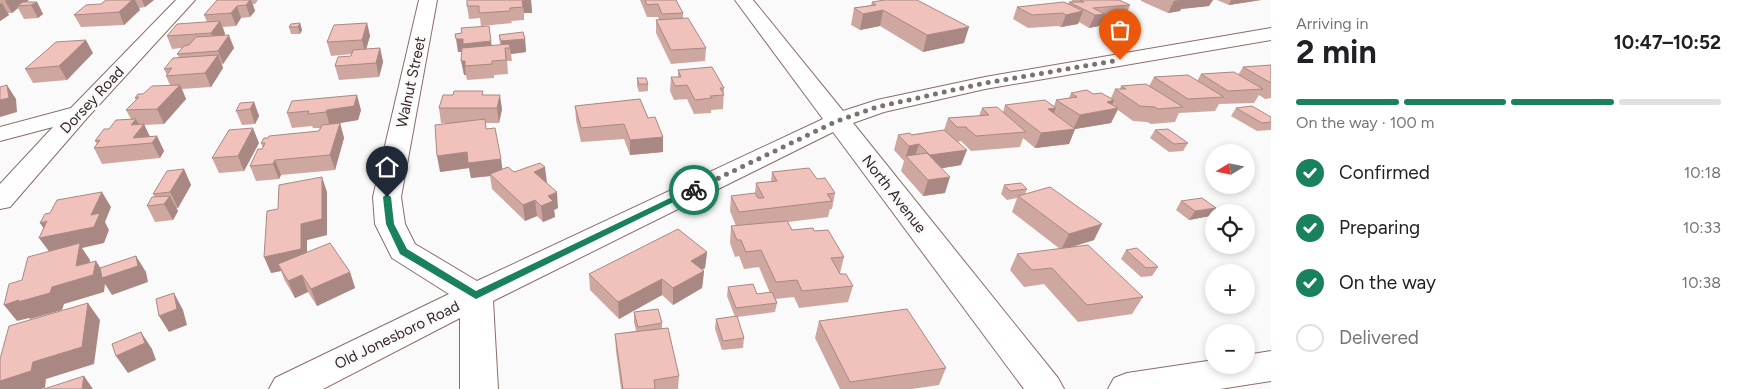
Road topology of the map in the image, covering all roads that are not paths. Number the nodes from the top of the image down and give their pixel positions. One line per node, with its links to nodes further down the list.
1 (186, 0): 5 (street, Dorsey Road)
2 (428, 0): 9 (street, Walnut Street)
3 (744, 0): 6 (street, North Avenue)
4 (1271, 34): 6 (street, Old Jonesboro Road)
5 (79, 113): 7 (street); 8 (street, Dorsey Road)
6 (837, 121): 9 (street, Old Jonesboro Road); 13 (street, North Avenue)
7 (0, 134)
8 (0, 201)
9 (476, 295): 11 (street, Old Jonesboro Road); 12 (street)
10 (1271, 366): 14 (street)
11 (288, 389)
12 (479, 389)
13 (1045, 389)
14 (1127, 389)

